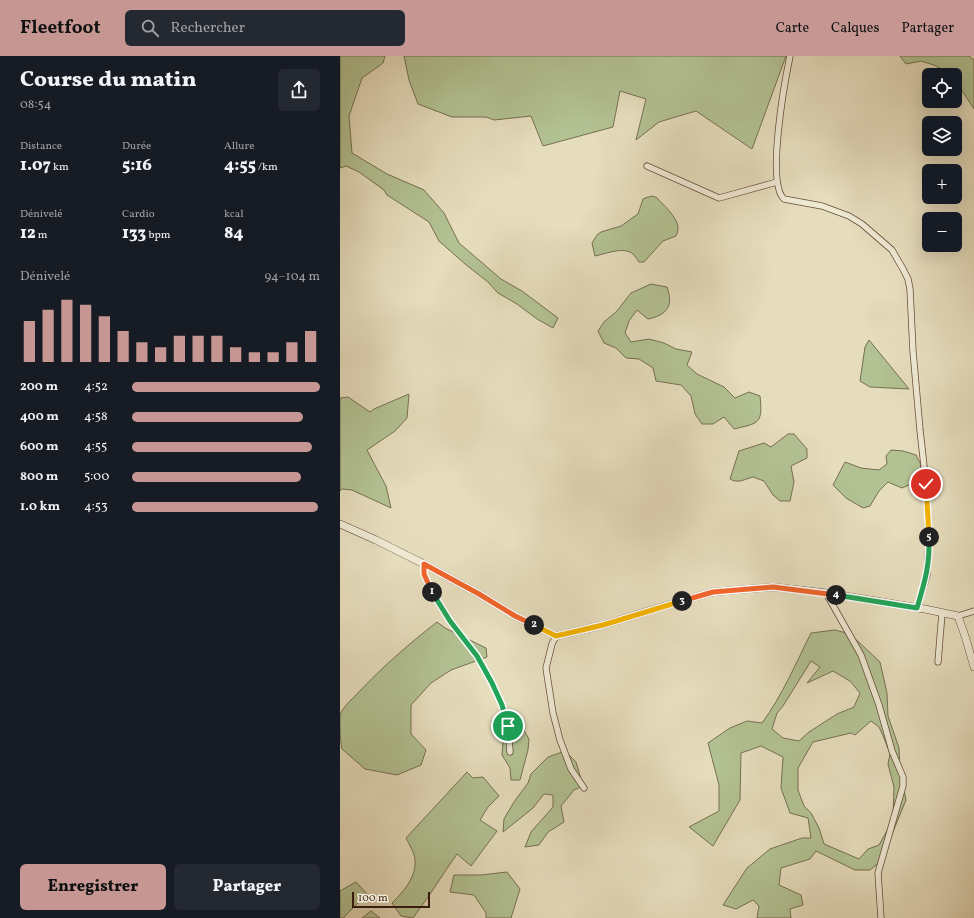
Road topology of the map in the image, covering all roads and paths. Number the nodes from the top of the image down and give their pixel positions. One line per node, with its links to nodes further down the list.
1 (790, 56): 3 (street)
2 (648, 166): 3 (street)
3 (777, 182): 7 (street)
4 (340, 524): 5 (street)
5 (424, 564): 11 (street); 14 (street)
6 (826, 593): 7 (street); 11 (street); 16 (street)
7 (917, 608): 9 (street)
8 (974, 611): 10 (street)
9 (942, 613): 10 (street); 12 (street)
10 (958, 616): 13 (street)
11 (556, 636): 15 (street)
12 (938, 662)
13 (974, 667)
14 (510, 752)
15 (584, 788)
16 (881, 918)

